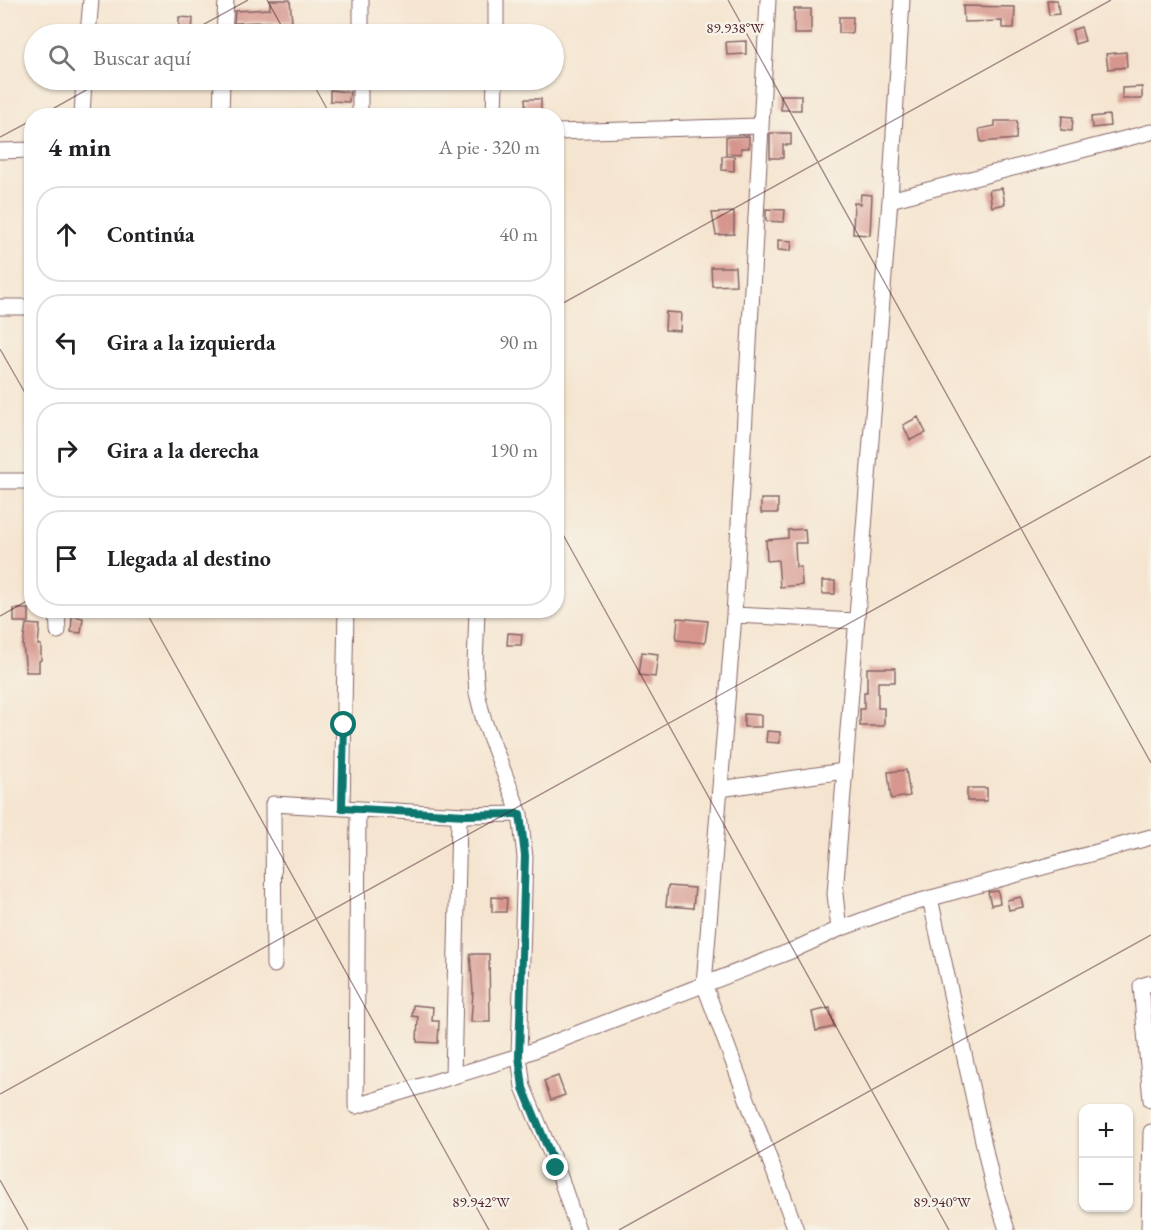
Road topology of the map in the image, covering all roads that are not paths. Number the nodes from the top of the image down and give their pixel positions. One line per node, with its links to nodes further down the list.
1 (91, 0): 7 (street)
2 (226, 0): 8 (street)
3 (361, 0): 9 (street)
4 (496, 0): 10 (street)
5 (768, 0): 19 (street)
6 (902, 0): 24 (street)
7 (89, 24)
8 (225, 24)
9 (361, 24)
10 (496, 24)
11 (83, 90): 15 (street)
12 (222, 90): 16 (street)
13 (360, 90): 17 (street)
14 (495, 90): 18 (street)
15 (82, 108)
16 (221, 108)
17 (360, 108)
18 (494, 108)
19 (760, 126): 20 (street); 29 (street)
20 (564, 132)
21 (1151, 132): 24 (street)
22 (24, 150): 23 (street)
23 (0, 151)
24 (890, 200): 33 (street)
25 (0, 307): 26 (street)
26 (24, 307)
27 (0, 481): 28 (street)
28 (24, 481)
29 (734, 615): 33 (street); 36 (street)
30 (57, 618): 34 (street)
31 (346, 618): 37 (street)
32 (477, 618): 39 (street)
33 (856, 621): 35 (street)
34 (58, 631)
35 (844, 771): 36 (street); 43 (street)
36 (720, 789): 46 (street)
37 (342, 808): 38 (street); 44 (street)
38 (358, 809): 40 (street); 48 (street)
39 (520, 814): 40 (street); 47 (street)
40 (465, 815): 48 (street)
41 (1151, 837): 42 (street)
42 (930, 898): 43 (street); 53 (street)
43 (839, 929): 46 (street)
44 (274, 965)
45 (1151, 983): 49 (street)
46 (704, 984): 47 (street); 52 (street)
47 (519, 1056): 48 (street); 51 (street)
48 (453, 1076)
49 (1151, 1100)
50 (1151, 1132): 54 (street)
51 (578, 1230)
52 (796, 1230)
53 (1007, 1230)
54 (1149, 1230)

